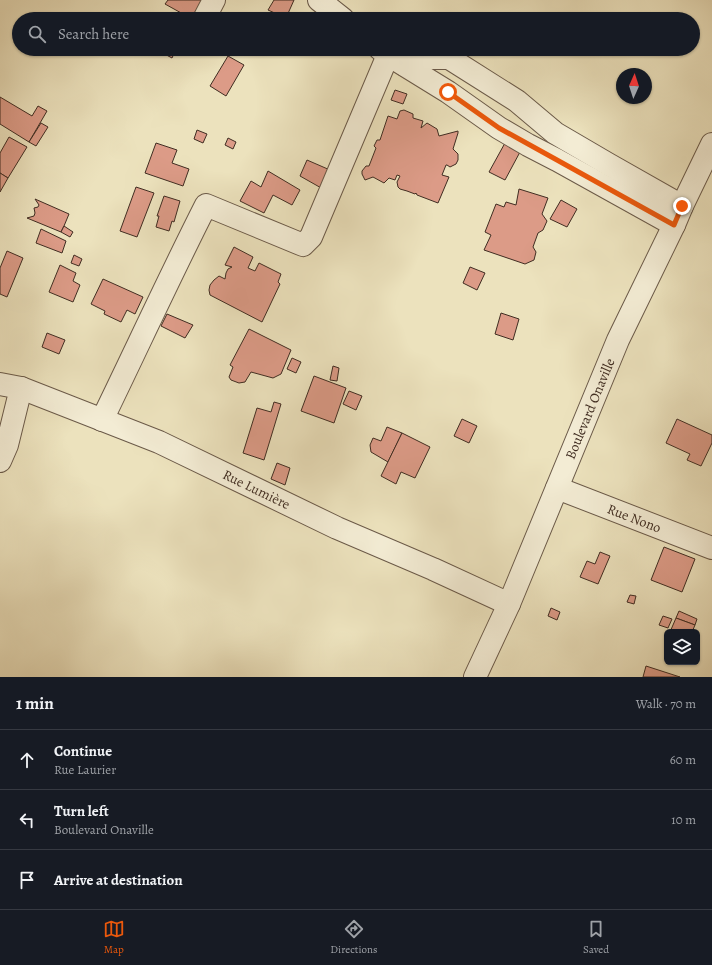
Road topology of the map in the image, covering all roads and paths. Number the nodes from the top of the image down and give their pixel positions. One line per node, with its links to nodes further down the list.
1 (214, 0): 3 (street)
2 (319, 0): 4 (street)
3 (208, 12)
4 (334, 12)
5 (391, 56): 7 (street); 7 (street); 10 (street)
6 (712, 144): 7 (street, Boulevard Onaville)
7 (678, 216): 12 (street, Boulevard Onaville)
8 (0, 384): 9 (street, Rue Lumière)
9 (21, 388): 10 (street, Rue Lumière); 11 (street)
10 (102, 420): 14 (street, Rue Lumière)
11 (0, 461)
12 (557, 488): 13 (street, Rue Nono); 14 (street, Boulevard Onaville)
13 (712, 548)
14 (509, 604): 15 (street, Boulevard Onaville)
15 (475, 677)

